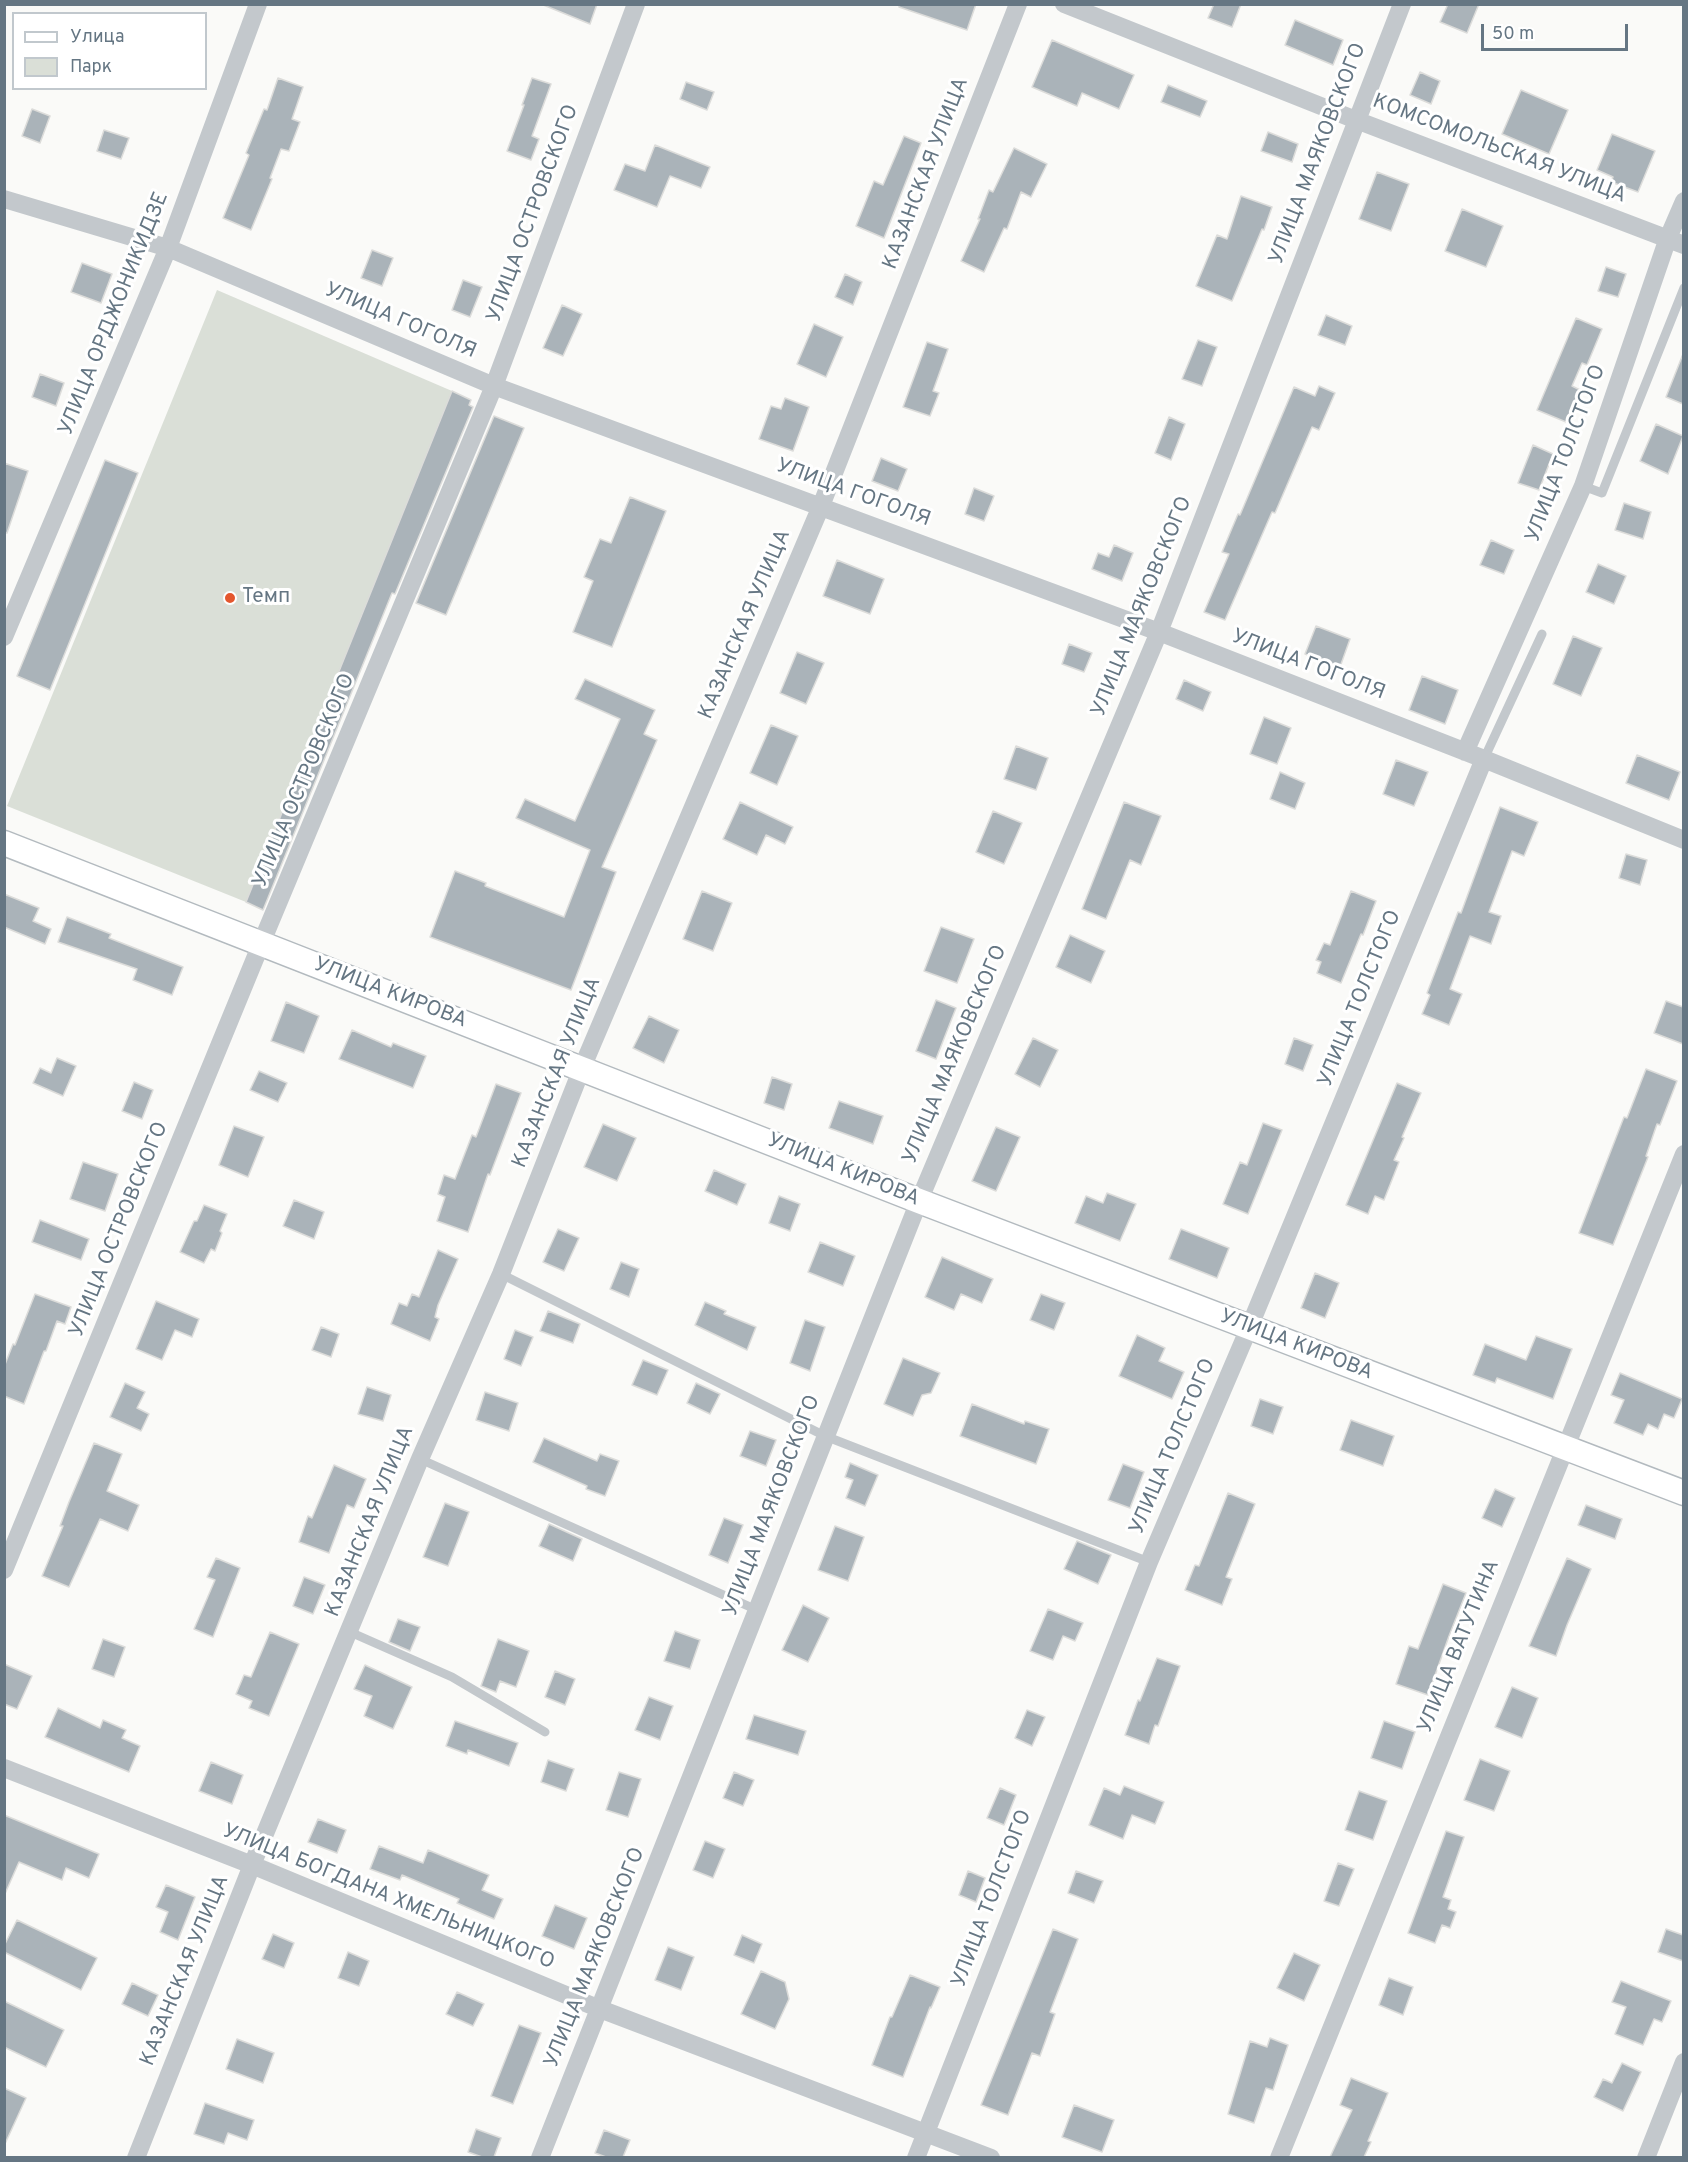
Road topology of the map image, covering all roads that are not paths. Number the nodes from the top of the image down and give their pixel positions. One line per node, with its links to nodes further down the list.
1 (258, 4): 10 (street, УЛИЦА ОРДЖОНИКИДЗЕ)
2 (636, 4): 12 (street, УЛИЦА ОСТРОВСКОГО)
3 (1018, 4): 14 (street, КАЗАНСКАЯ УЛИЦА)
4 (1064, 4): 6 (street, КОМСОМОЛЬСКАЯ УЛИЦА)
5 (1402, 4): 6 (street, УЛИЦА МАЯКОВСКОГО)
6 (1356, 120): 9 (street, КОМСОМОЛЬСКАЯ УЛИЦА); 15 (street, УЛИЦА МАЯКОВСКОГО)
7 (4, 199): 10 (street, УЛИЦА ГОГОЛЯ)
8 (1683, 201): 9 (street, УЛИЦА ТОЛСТОГО)
9 (1676, 242): 13 (street, УЛИЦА ТОЛСТОГО)
10 (168, 248): 12 (street, УЛИЦА ГОГОЛЯ); 17 (street, УЛИЦА ОРДЖОНИКИДЗЕ)
11 (1683, 288): 13 (lane)
12 (494, 386): 14 (street, УЛИЦА ГОГОЛЯ); 22 (street, УЛИЦА ОСТРОВСКОГО)
13 (1583, 486): 18 (street, УЛИЦА ТОЛСТОГО)
14 (821, 506): 15 (street, УЛИЦА ГОГОЛЯ); 23 (street, КАЗАНСКАЯ УЛИЦА)
15 (1159, 632): 18 (street, УЛИЦА ГОГОЛЯ); 25 (street, УЛИЦА МАЯКОВСКОГО)
16 (1542, 634): 19 (lane)
17 (4, 637)
18 (1465, 752): 19 (street, УЛИЦА ГОГОЛЯ)
19 (1484, 759): 20 (street, УЛИЦА ГОГОЛЯ); 27 (street, УЛИЦА ТОЛСТОГО)
20 (1683, 840)
21 (4, 843): 22 (street, УЛИЦА КИРОВА)
22 (261, 944): 23 (street, УЛИЦА КИРОВА); 33 (street, УЛИЦА ОСТРОВСКОГО)
23 (582, 1068): 25 (street, УЛИЦА КИРОВА); 26 (street, КАЗАНСКАЯ УЛИЦА)
24 (1683, 1154): 29 (street, УЛИЦА ВАТУТИНА)
25 (919, 1201): 27 (street, УЛИЦА КИРОВА); 28 (street, УЛИЦА МАЯКОВСКОГО)
26 (501, 1275): 28 (lane); 30 (street, КАЗАНСКАЯ УЛИЦА)
27 (1249, 1328): 29 (street, УЛИЦА КИРОВА); 32 (street, УЛИЦА ТОЛСТОГО)
28 (825, 1436): 32 (lane); 34 (street, УЛИЦА МАЯКОВСКОГО)
29 (1564, 1448): 31 (street, УЛИЦА КИРОВА); 46 (street, УЛИЦА ВАТУТИНА)
30 (420, 1459): 34 (lane); 35 (street, КАЗАНСКАЯ УЛИЦА)
31 (1683, 1493)
32 (1149, 1562): 41 (street, УЛИЦА ТОЛСТОГО)
33 (4, 1570)
34 (757, 1610): 39 (street, УЛИЦА МАЯКОВСКОГО)
35 (350, 1632): 36 (lane); 38 (street, КАЗАНСКАЯ УЛИЦА)
36 (545, 1732)
37 (4, 1768): 38 (street, УЛИЦА БОГДАНА ХМЕЛЬНИЦКОГО)
38 (252, 1865): 39 (street, УЛИЦА БОГДАНА ХМЕЛЬНИЦКОГО); 42 (street, КАЗАНСКАЯ УЛИЦА)
39 (600, 2009): 41 (street, УЛИЦА БОГДАНА ХМЕЛЬНИЦКОГО); 43 (street, УЛИЦА МАЯКОВСКОГО)
40 (1683, 2062): 47 (street)
41 (926, 2132): 44 (street, УЛИЦА ТОЛСТОГО); 45 (street, УЛИЦА БОГДАНА ХМЕЛЬНИЦКОГО)
42 (136, 2157)
43 (540, 2157)
44 (916, 2157)
45 (991, 2157)
46 (1279, 2157)
47 (1646, 2157)

